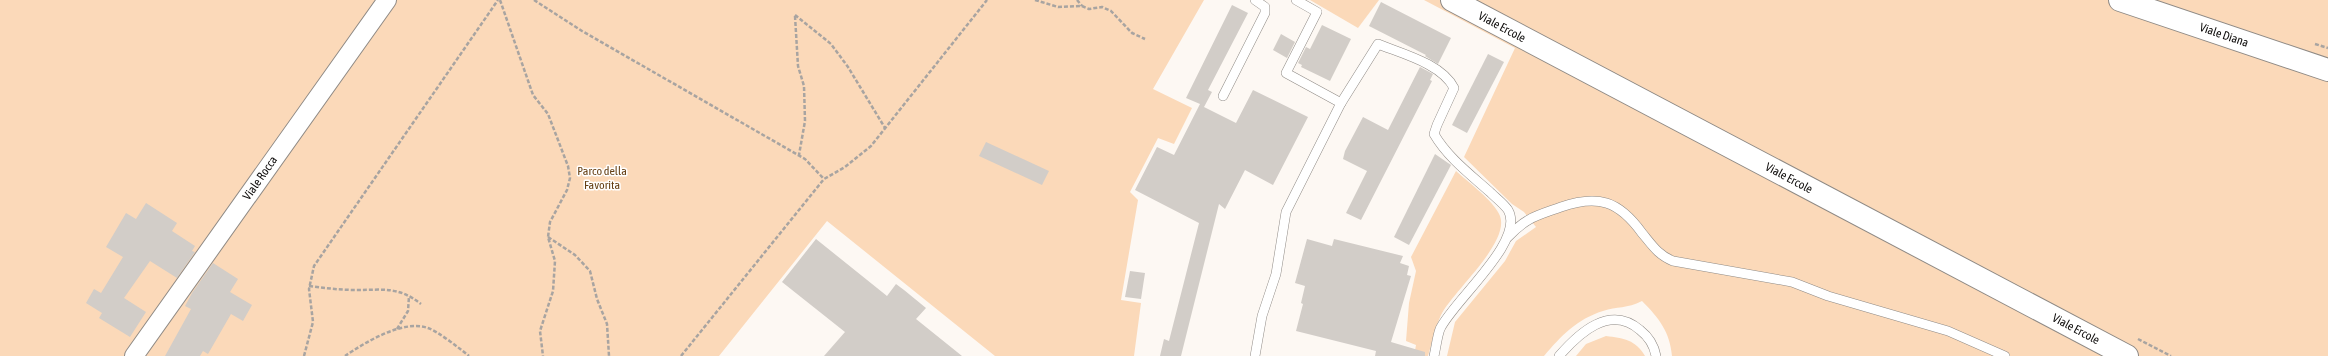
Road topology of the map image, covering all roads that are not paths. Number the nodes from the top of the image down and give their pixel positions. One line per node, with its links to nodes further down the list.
1 (387, 0): 10 (street, Viale Rocca)
2 (1255, 0): 7 (lane)
3 (1296, 0): 8 (lane)
4 (1452, 0): 16 (street, Viale Ercole)
5 (2120, 0): 6 (street, Viale Diana)
6 (2328, 70)
7 (1223, 96)
8 (1341, 103): 9 (lane); 11 (lane)
9 (1508, 236): 12 (lane); 15 (lane)
10 (134, 356)
11 (1255, 356)
12 (1434, 356)
13 (1559, 356): 14 (lane)
14 (1656, 356)
15 (2005, 356)
16 (2127, 356)

